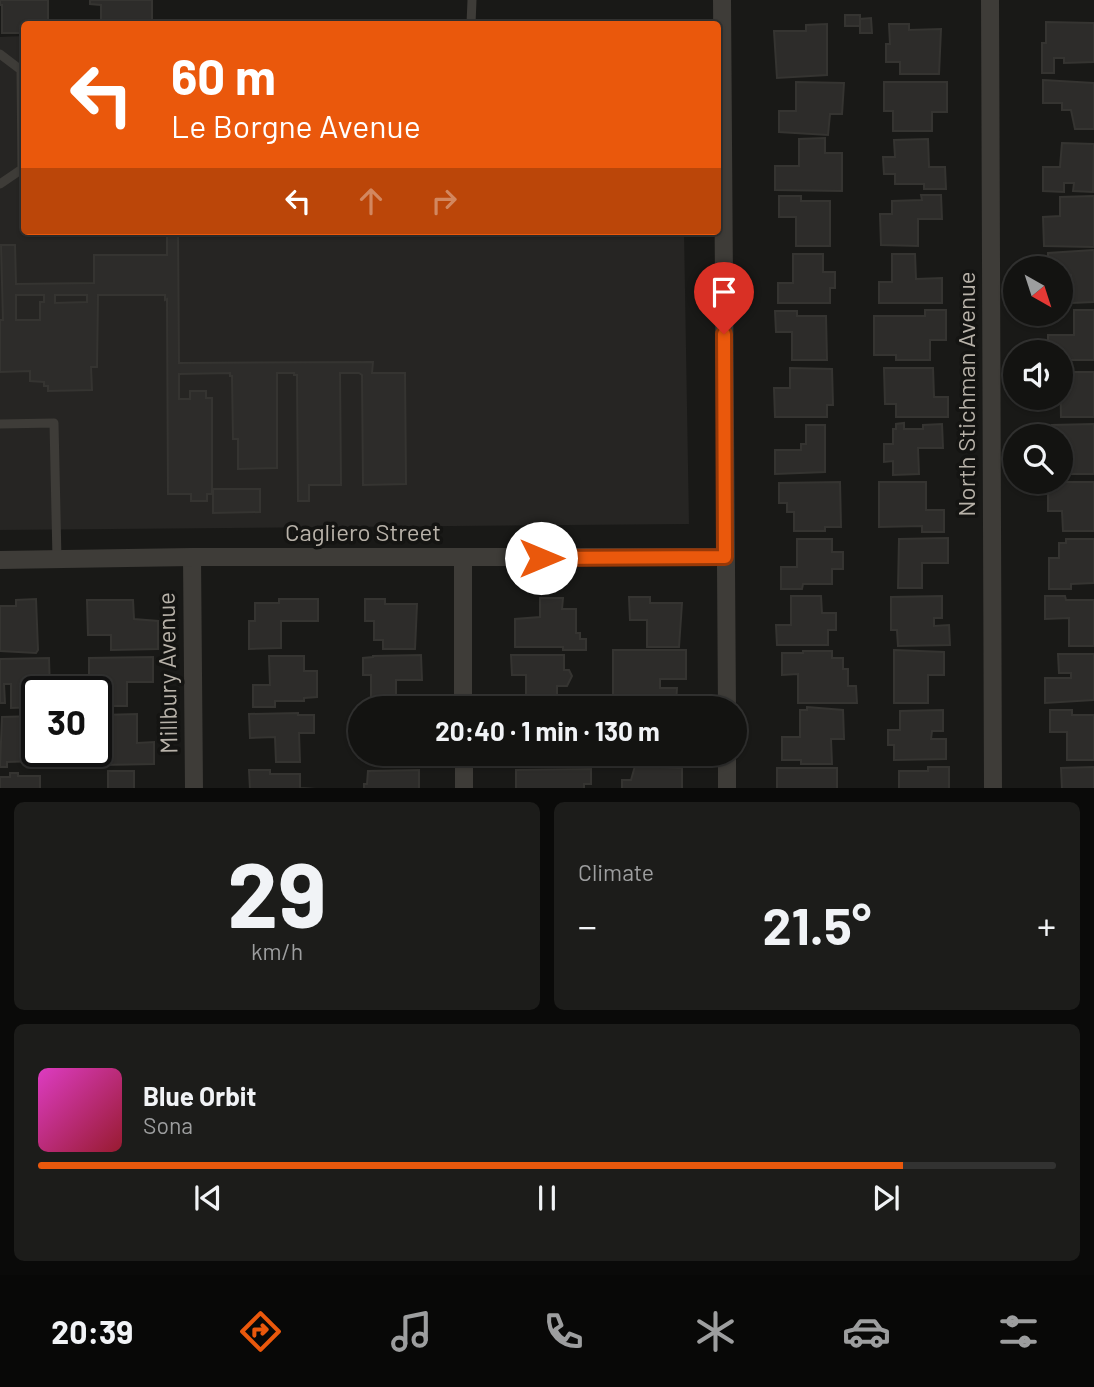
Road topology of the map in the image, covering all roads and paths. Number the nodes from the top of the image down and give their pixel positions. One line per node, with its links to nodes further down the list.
1 (472, 0): 4 (lane)
2 (722, 0): 11 (street)
3 (990, 0): 22 (street, North Stichman Avenue)
4 (471, 21)
5 (0, 54): 6 (lane)
6 (21, 69)
7 (21, 170): 8 (lane)
8 (0, 184)
9 (0, 424): 13 (lane)
10 (192, 557): 12 (street, Cagliero Street); 13 (street, Cagliero Street); 19 (street, Millbury Avenue)
11 (725, 557): 12 (street, Cagliero Street); 16 (street)
12 (463, 558): 15 (street)
13 (57, 559): 14 (street, Cagliero Street)
14 (0, 560)
15 (463, 696)
16 (727, 696)
17 (464, 766): 20 (street)
18 (727, 766): 21 (street)
19 (194, 788)
20 (464, 788)
21 (727, 788)
22 (993, 788)

